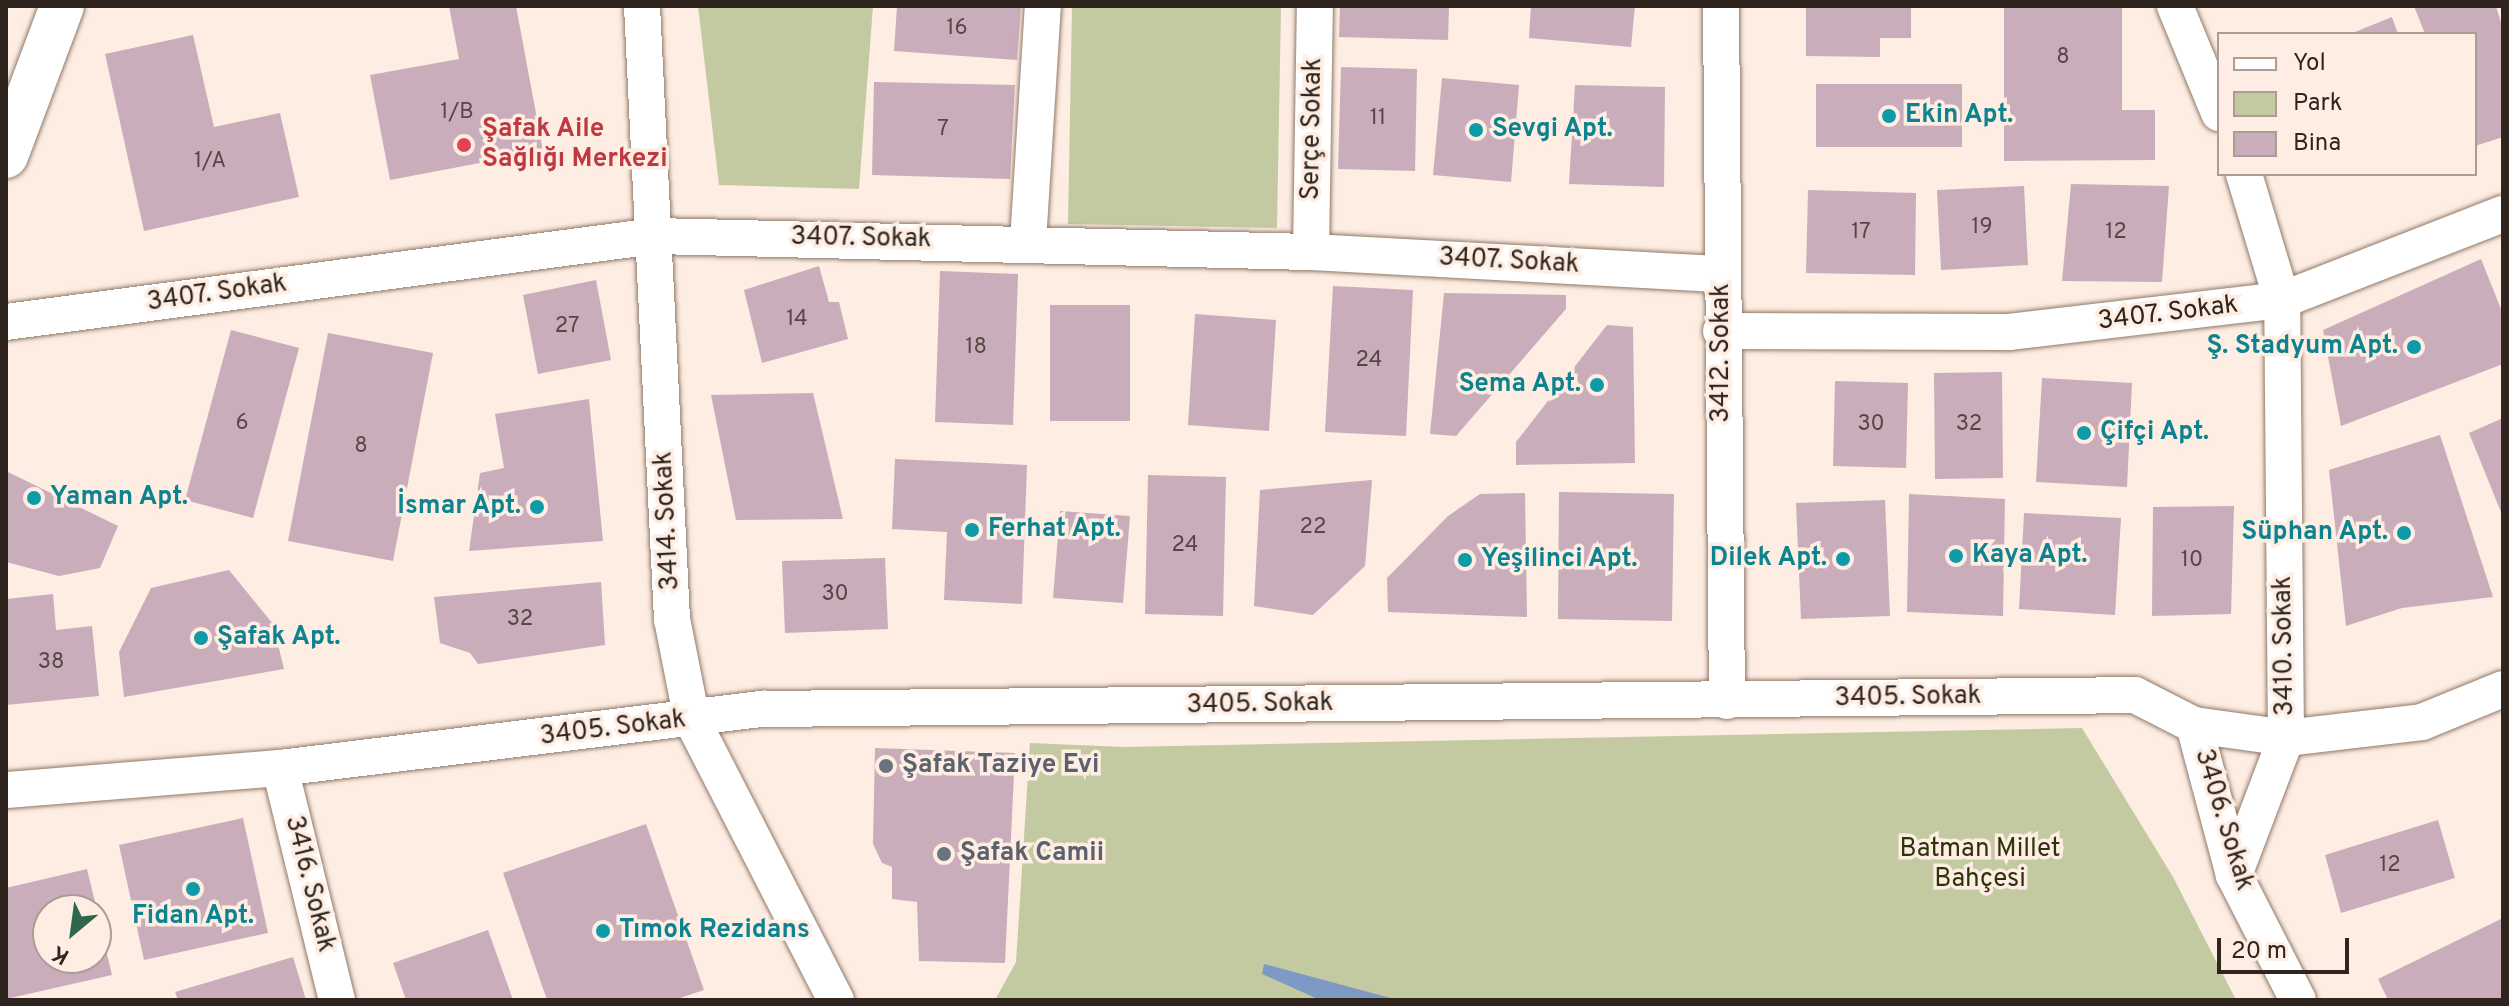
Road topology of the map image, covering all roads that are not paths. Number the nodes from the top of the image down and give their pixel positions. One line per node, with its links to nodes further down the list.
1 (62, 6): 8 (main road)
2 (642, 6): 11 (street, 3414. Sokak)
3 (1043, 6): 12 (street)
4 (1315, 6): 13 (street, Serçe Sokak)
5 (1721, 6): 14 (street, 3412. Sokak)
6 (2175, 6): 7 (street)
7 (2217, 108)
8 (6, 156)
9 (2245, 176): 15 (street, 3410. Sokak)
10 (2503, 214): 15 (street, 3407. Sokak)
11 (655, 236): 12 (street, 3407. Sokak); 16 (street, 3407. Sokak); 20 (street, 3414. Sokak)
12 (1028, 242): 13 (street, 3407. Sokak)
13 (1311, 252): 14 (street, 3407. Sokak)
14 (1722, 274): 17 (street, 3412. Sokak)
15 (2282, 300): 17 (street, 3407. Sokak); 22 (street, 3410. Sokak)
16 (6, 322)
17 (1721, 331): 19 (street, 3412. Sokak)
18 (2503, 689): 22 (street, 3405. Sokak)
19 (1727, 701): 20 (street, 3405. Sokak); 21 (street, 3405. Sokak)
20 (692, 720): 23 (street, 3405. Sokak); 27 (street, 3414. Sokak)
21 (2194, 725): 22 (street, 3405. Sokak); 25 (street, 3406. Sokak)
22 (2286, 738): 25 (street, 3410. Sokak)
23 (280, 768): 24 (street, 3405. Sokak); 26 (street, 3416. Sokak)
24 (6, 790)
25 (2234, 875): 28 (street, 3406. Sokak)
26 (337, 1000)
27 (836, 1000)
28 (2298, 1000)

